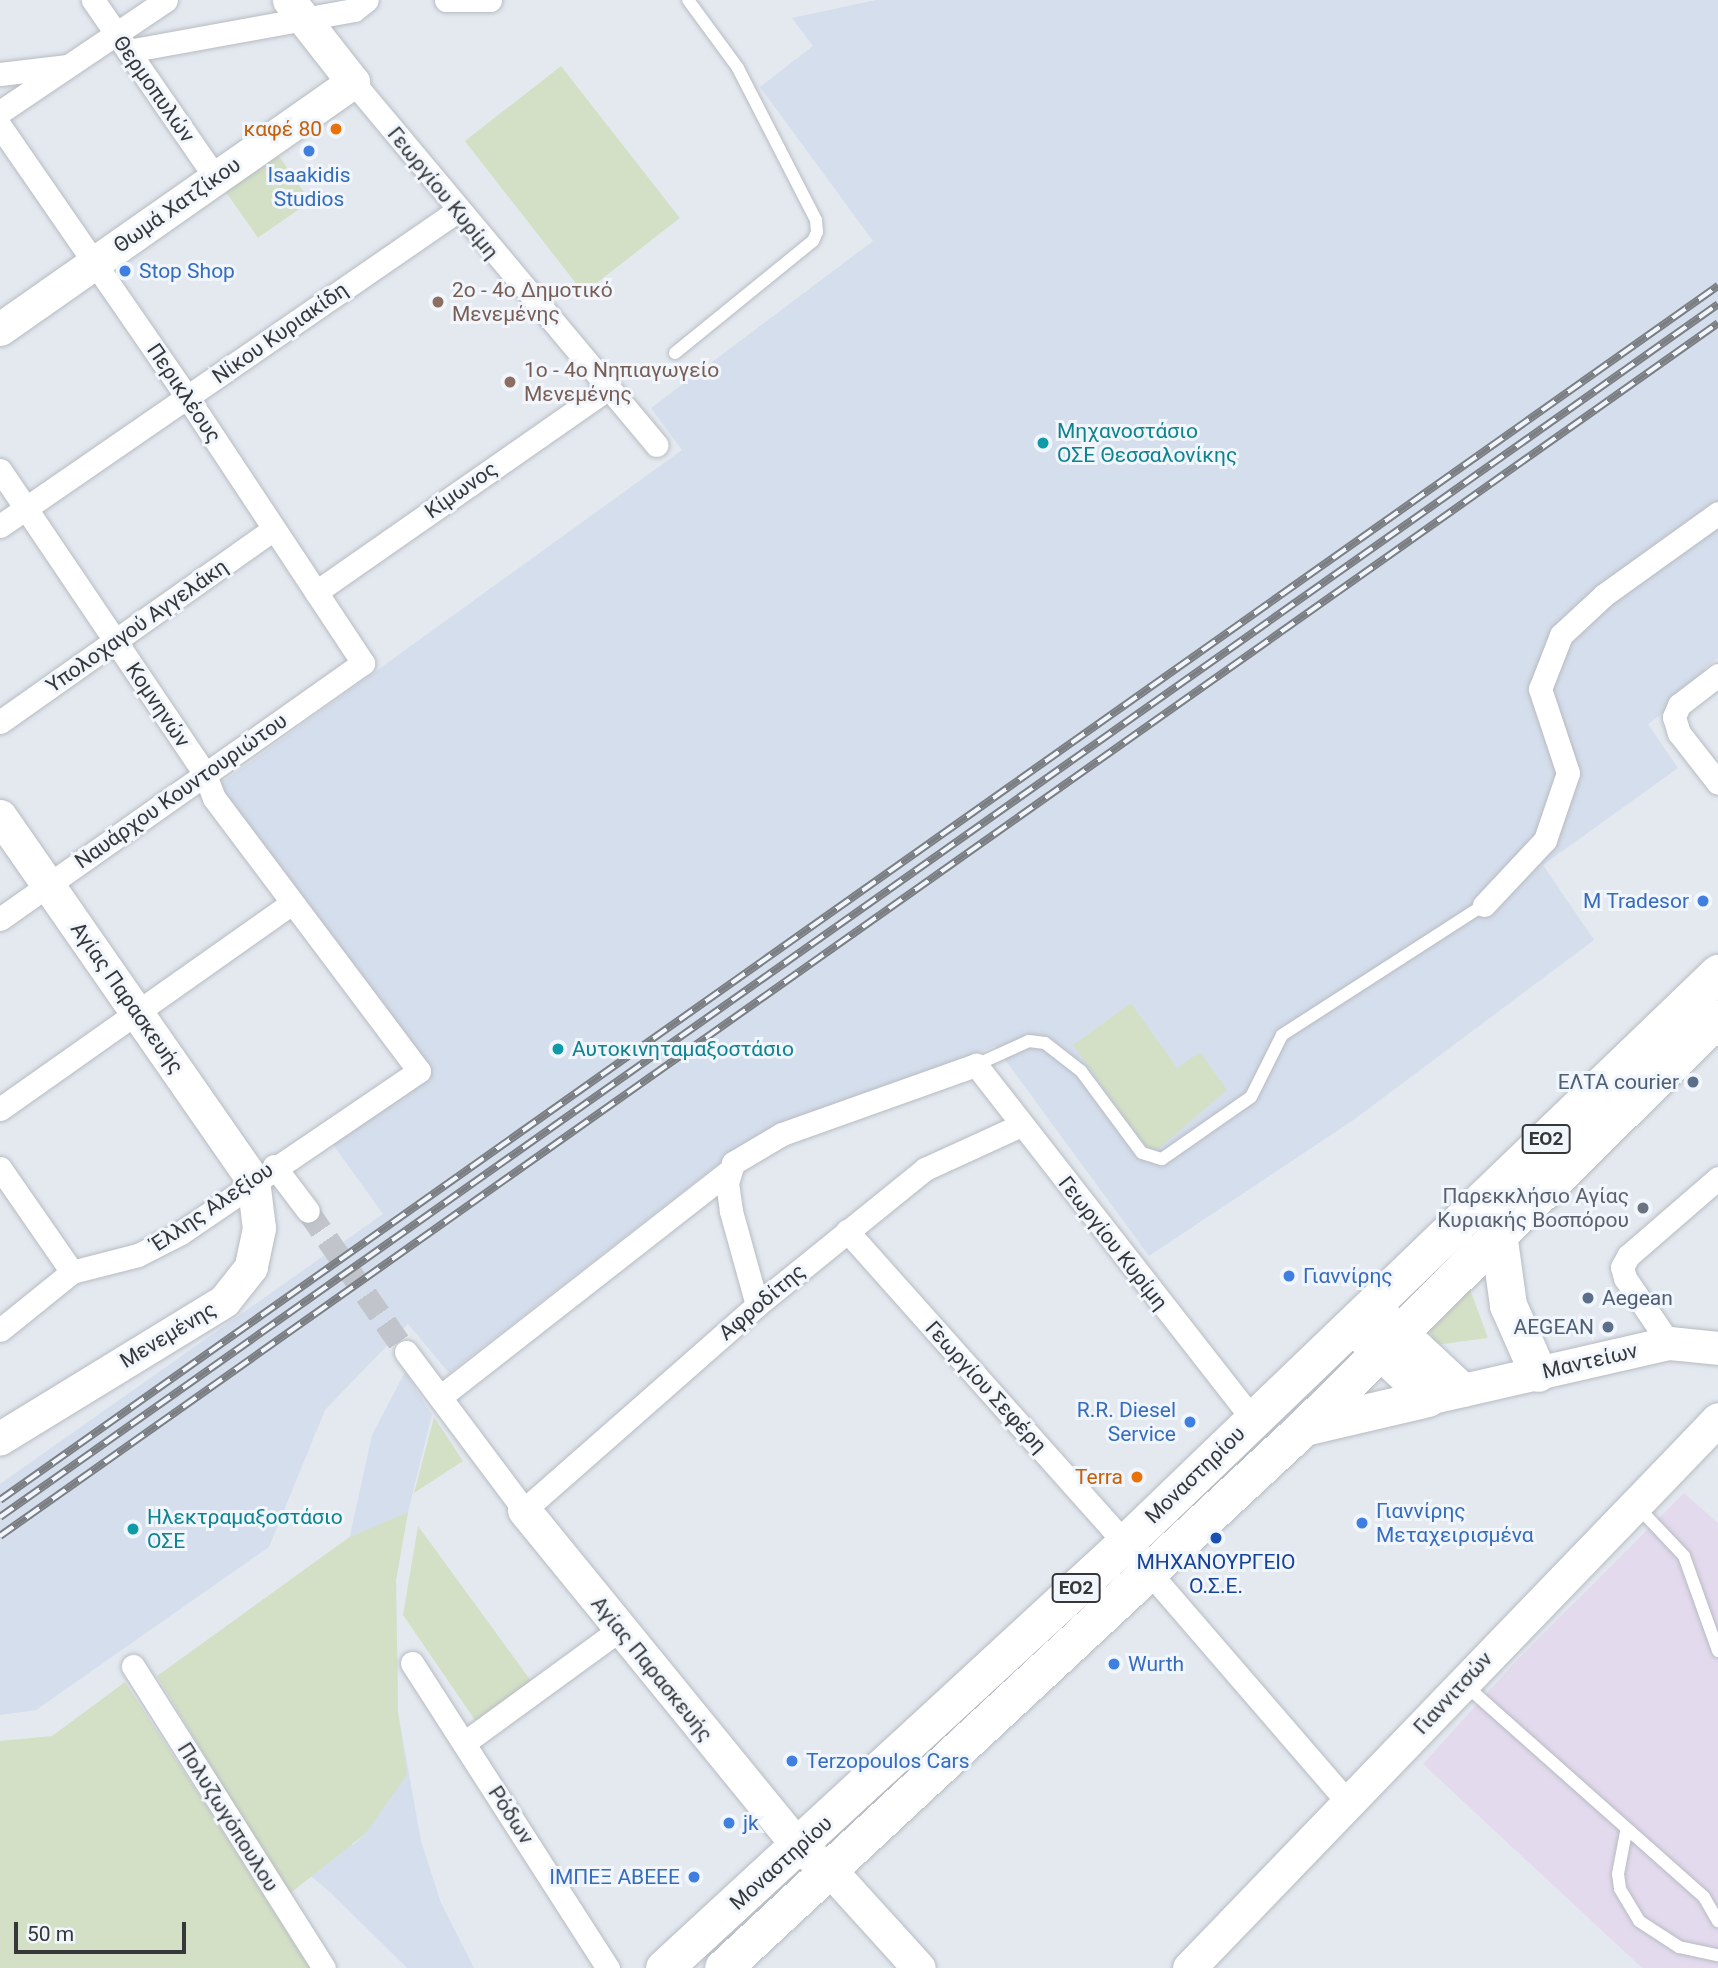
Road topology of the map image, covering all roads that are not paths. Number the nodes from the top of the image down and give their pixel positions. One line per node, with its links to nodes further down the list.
1 (93, 0): 8 (street, Θερμοπυλών)
2 (166, 0): 8 (street)
3 (367, 0): 7 (street)
4 (446, 0): 5 (street)
5 (490, 0)
6 (688, 0): 18 (lane)
7 (295, 8): 8 (street); 11 (street, Γεωργίου Κυρίμη)
8 (122, 43): 9 (street); 14 (street, Θερμοπυλών)
9 (72, 65): 10 (street); 12 (street)
10 (0, 74)
11 (353, 82): 14 (street, Θωμά Χατζίκου); 15 (street, Γεωργίου Κυρίμη)
12 (0, 113)
13 (0, 126): 16 (street, Περικλέους)
14 (216, 178): 16 (street, Θωμά Χατζίκου)
15 (457, 211): 19 (street, Γεωργίου Κυρίμη); 20 (street, Νίκου Κυριακίδη)
16 (96, 262): 17 (street, Θωμά Χατζίκου); 20 (street, Περικλέους)
17 (0, 328)
18 (675, 353)
19 (607, 388): 21 (street, Γεωργίου Κυρίμη); 27 (street, Κίμωνος)
20 (187, 397): 23 (street, Νίκου Κυριακίδη); 26 (street, Περικλέους)
21 (656, 445)
22 (0, 470): 23 (street, Κομνηνών)
23 (26, 508): 25 (street, Νίκου Κυριακίδη); 28 (street, Κομνηνών)
24 (1718, 513): 37 (street)
25 (0, 526)
26 (274, 529): 27 (street, Περικλέους); 28 (street, Υπολοχαγού Αγγελάκη)
27 (316, 592): 29 (street, Περικλέους)
28 (116, 641): 31 (street, Υπολοχαγού Αγγελάκη); 32 (street, Κομνηνών)
29 (363, 663): 32 (street, Ναυάρχου Κουντουριώτου)
30 (1718, 675): 33 (street)
31 (0, 722)
32 (204, 772): 35 (street, Ναυάρχου Κουντουριώτου); 36 (street, Κομνηνών)
33 (1718, 783)
34 (0, 816): 35 (street, Αγίας Παρασκευής)
35 (48, 885): 38 (street, Ναυάρχου Κουντουριώτου); 40 (street, Αγίας Παρασκευής)
36 (292, 903): 40 (street); 43 (street, Κομνηνών)
37 (1485, 905): 42 (lane)
38 (0, 919)
39 (1718, 973): 55 (main road, Μοναστηρίου / ΕΟ2)
40 (137, 1012): 44 (street); 48 (street, Αγίας Παρασκευής)
41 (1718, 1018): 52 (main road, Μοναστηρίου / ΕΟ2)
42 (976, 1065): 45 (street, Γεωργίου Κυρίμη); 47 (street)
43 (419, 1071): 48 (street, Έλλης Αλεξίου)
44 (4, 1107)
45 (1021, 1125): 51 (street, Αφροδίτης); 65 (street, Γεωργίου Κυρίμη)
46 (0, 1168): 53 (street)
47 (728, 1172): 54 (street); 63 (street)
48 (264, 1173): 50 (street); 53 (street, Έλλης Αλεξίου); 67 (street, Μενεμένης)
49 (1718, 1178): 57 (street)
50 (308, 1211)
51 (847, 1231): 54 (street, Αφροδίτης); 70 (street, Γεωργίου Σεφέρη)
52 (1498, 1233): 55 (main road, Μοναστηρίου / ΕΟ2); 61 (main road)
53 (72, 1272): 56 (street, Έλλης Αλεξίου)
54 (757, 1305): 69 (street, Αφροδίτης)
55 (1375, 1328): 62 (street); 65 (main road, Μοναστηρίου / ΕΟ2); 66 (main road, Μοναστηρίου / ΕΟ2)
56 (0, 1330)
57 (1653, 1343): 58 (street, Μαντείων); 60 (lane); 61 (street, Μαντείων)
58 (1718, 1348)
59 (406, 1352): 63 (street, Αγίας Παρασκευής)
60 (1598, 1352)
61 (1538, 1373): 62 (street, Μαντείων)
62 (1446, 1394): 66 (main road)
63 (440, 1397): 69 (street, Αγίας Παρασκευής)
64 (1718, 1419): 68 (street, Γιαννιτσών)
65 (1253, 1420): 70 (main road, Μοναστηρίου / ΕΟ2)
66 (1304, 1427): 71 (main road, Μοναστηρίου / ΕΟ2)
67 (0, 1438)
68 (1633, 1502): 73 (lane); 76 (street, Γιαννιτσών)
69 (524, 1510): 72 (street, Αγίας Παρασκευής)
70 (1125, 1543): 80 (main road, Μοναστηρίου / ΕΟ2)
71 (1149, 1572): 78 (street); 81 (main road, Μοναστηρίου / ΕΟ2)
72 (619, 1630): 77 (street); 80 (street, Αγίας Παρασκευής)
73 (1718, 1651)
74 (412, 1662): 77 (street, Ρόδων)
75 (133, 1667): 84 (street, Πολυζωγόπουλου)
76 (1462, 1683): 78 (street, Γιαννιτσών); 79 (lane)
77 (464, 1743): 85 (street, Ρόδων)
78 (1349, 1804): 89 (street, Γιαννιτσών)
79 (1626, 1832): 82 (lane); 83 (lane)
80 (799, 1847): 81 (street, Αγίας Παρασκευής); 86 (main road, Μοναστηρίου / ΕΟ2)
81 (830, 1870): 87 (main road, Μοναστηρίου / ΕΟ2); 88 (street, Αγίας Παρασκευής)
82 (1718, 1921)
83 (1718, 1955)
84 (324, 1968)
85 (608, 1968)
86 (664, 1968)
87 (723, 1968)
88 (919, 1968)
89 (1189, 1968)

